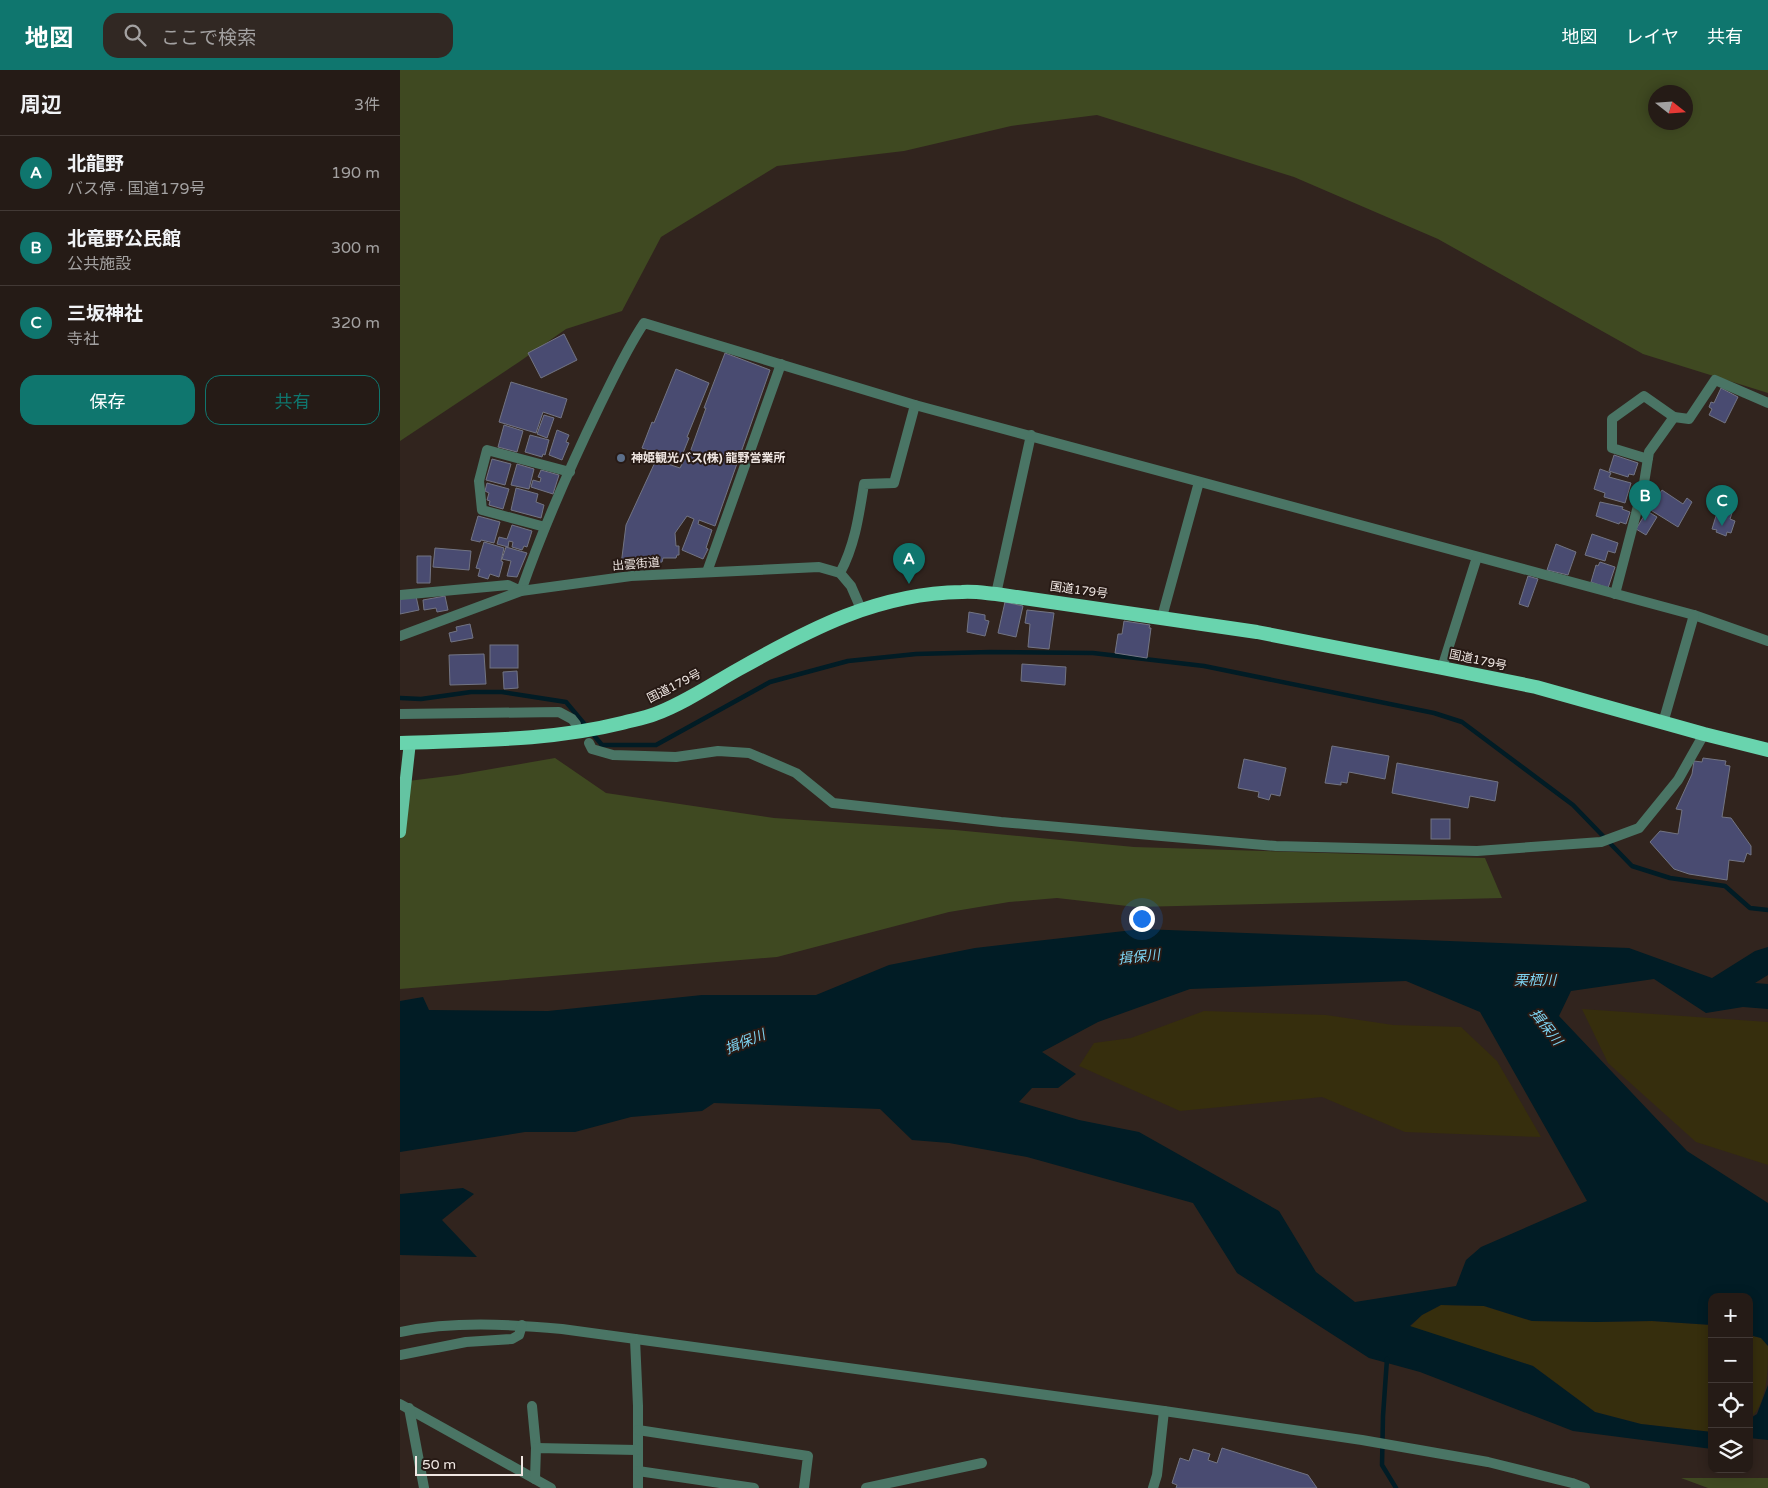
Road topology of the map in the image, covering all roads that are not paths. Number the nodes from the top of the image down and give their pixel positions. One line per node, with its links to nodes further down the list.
1 (781, 364): 3 (street); 7 (street); 11 (street)
2 (1768, 403): 4 (street)
3 (915, 405): 5 (street); 12 (street)
4 (1674, 417): 6 (street); 6 (street)
5 (1031, 435): 8 (street); 15 (street)
6 (1648, 459): 16 (street)
7 (570, 472): 9 (street); 9 (street)
8 (1199, 482): 10 (street); 19 (street)
9 (545, 526): 13 (street)
10 (1477, 556): 16 (street); 22 (street)
11 (707, 572): 12 (street, 出雲街道); 13 (street, 出雲街道)
12 (840, 574): 17 (street)
13 (521, 590): 14 (street); 20 (street, 出雲街道)
14 (400, 594)
15 (996, 594): 17 (highway, 国道179号); 19 (highway, 国道179号)
16 (1615, 594): 18 (street)
17 (861, 609): 27 (highway, 国道179号)
18 (1694, 615): 21 (street); 24 (street)
19 (1162, 617): 22 (highway, 国道179号)
20 (400, 636)
21 (1768, 640)
22 (1442, 668): 24 (highway, 国道179号)
23 (400, 714): 25 (street)
24 (1663, 723): 26 (highway, 国道179号)
25 (576, 724)
26 (1704, 734): 28 (street); 29 (highway, 国道179号)
27 (405, 743): 30 (main road)
28 (588, 743)
29 (1768, 750)
30 (400, 832)
31 (522, 1325): 32 (street); 33 (street); 34 (street)
32 (400, 1332)
33 (635, 1339): 37 (street); 38 (street)
34 (400, 1355)
35 (405, 1406): 43 (street); 44 (street)
36 (532, 1406): 39 (street)
37 (1164, 1411): 50 (street); 51 (street)
38 (638, 1430): 40 (street); 48 (street)
39 (536, 1448): 40 (street); 43 (street)
40 (638, 1450): 42 (street)
41 (982, 1463): 49 (street)
42 (638, 1471): 46 (street); 47 (street)
43 (535, 1479): 45 (street)
44 (424, 1488)
45 (551, 1488)
46 (638, 1488)
47 (754, 1488)
48 (804, 1488)
49 (866, 1488)
50 (1153, 1488)
51 (1585, 1488)

